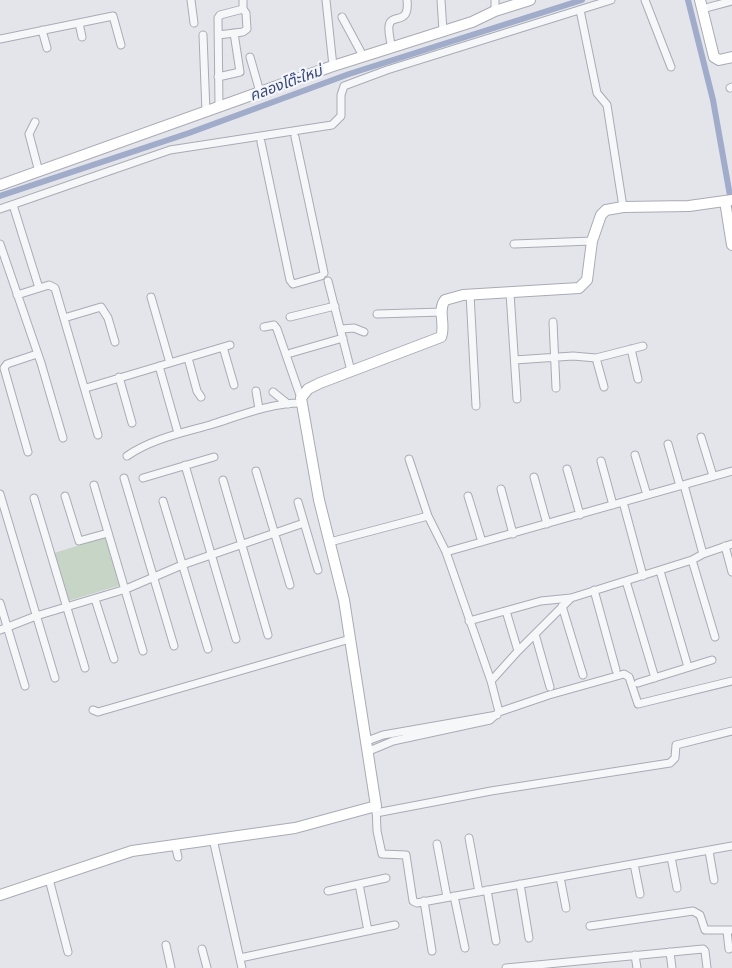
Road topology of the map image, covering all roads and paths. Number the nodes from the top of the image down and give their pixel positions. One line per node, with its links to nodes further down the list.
1 (191, 0): 17 (street)
2 (243, 0): 12 (street)
3 (326, 0): 31 (street)
4 (408, 0): 26 (street)
5 (441, 0): 19 (street)
6 (495, 0): 14 (street)
7 (530, 0): 14 (street)
8 (611, 0): 13 (street)
9 (645, 0): 32 (street)
10 (732, 0): 11 (street)
11 (701, 5): 30 (street)
12 (243, 9): 20 (street); 22 (street)
13 (580, 10): 43 (street); 44 (street)
14 (495, 11): 19 (street)
15 (342, 17): 29 (street)
16 (79, 22): 18 (street); 23 (street); 25 (street)
17 (194, 23)
18 (42, 30): 24 (street); 27 (street)
19 (443, 31): 26 (street)
20 (234, 33): 22 (street); 33 (street)
21 (203, 35): 36 (street)
22 (218, 35): 33 (street)
23 (82, 37)
24 (0, 40)
25 (121, 45)
26 (391, 47): 29 (street)
27 (47, 48)
28 (250, 56): 34 (street)
29 (363, 56): 31 (street)
30 (732, 57)
31 (334, 66): 34 (street)
32 (671, 67)
33 (218, 77): 35 (street)
34 (260, 92): 35 (street)
35 (219, 107): 36 (street)
36 (206, 112): 40 (street)
37 (35, 122): 40 (street)
38 (295, 137): 50 (street)
39 (261, 142): 50 (street)
40 (39, 172): 41 (street)
41 (0, 185)
42 (728, 201): 44 (street); 49 (street)
43 (13, 205): 45 (street); 51 (street)
44 (622, 207): 46 (street)
45 (0, 209)
46 (592, 242): 48 (street); 53 (street)
47 (0, 244): 54 (street)
48 (514, 244)
49 (732, 245)
50 (324, 277): 56 (street)
51 (39, 288): 54 (street); 60 (street)
52 (470, 294): 53 (street); 57 (street); 91 (street)
53 (510, 294): 74 (street)
54 (17, 296): 70 (street)
55 (151, 297): 75 (street)
56 (335, 306): 59 (street); 63 (street)
57 (442, 312): 58 (street); 78 (street)
58 (377, 314)
59 (290, 317)
60 (64, 318): 66 (street); 83 (street)
61 (553, 322): 71 (street)
62 (264, 327): 89 (street)
63 (341, 329): 64 (street); 65 (street)
64 (364, 332)
65 (343, 338): 69 (street); 78 (street)
66 (115, 342)
67 (643, 346): 68 (street)
68 (631, 349): 73 (street); 80 (street)
69 (291, 352)
70 (37, 354): 77 (street); 97 (street)
71 (554, 357): 73 (street); 74 (street); 84 (street)
72 (188, 358): 75 (street); 81 (street); 87 (street)
73 (596, 358): 82 (street)
74 (515, 360): 88 (street)
75 (170, 363): 76 (street)
76 (159, 366): 79 (street); 94 (street)
77 (2, 369): 99 (street)
78 (351, 371): 89 (street)
79 (119, 377): 83 (street); 93 (street)
80 (638, 379)
81 (234, 385)
82 (604, 387)
83 (86, 388): 95 (street)
84 (556, 388)
85 (256, 391): 92 (street)
86 (273, 392): 90 (street)
87 (201, 397)
88 (518, 399)
89 (301, 400): 90 (street); 133 (street)
90 (288, 404): 92 (street)
91 (476, 406)
92 (259, 409): 94 (street)
93 (132, 423)
94 (178, 433): 100 (street)
95 (98, 435)
96 (702, 437): 109 (street)
97 (62, 438)
98 (668, 444): 114 (street)
99 (28, 452)
100 (127, 456)
101 (635, 456): 118 (street)
102 (214, 457): 105 (street)
103 (409, 459): 127 (street)
104 (601, 461): 125 (street)
105 (185, 465): 112 (street); 139 (street)
106 (567, 469): 126 (street)
107 (256, 471): 131 (street)
108 (732, 471): 109 (street)
109 (713, 476): 114 (street)
110 (534, 477): 129 (street)
111 (124, 478): 145 (street)
112 (143, 478)
113 (223, 480): 135 (street)
114 (682, 485): 118 (street); 138 (street)
115 (94, 486): 130 (street)
116 (501, 489): 132 (street)
117 (0, 494): 157 (street)
118 (647, 495): 124 (street)
119 (65, 496): 130 (street)
120 (468, 496): 134 (street)
121 (34, 498): 155 (street)
122 (163, 501): 141 (street)
123 (298, 502): 128 (street)
124 (623, 502): 125 (street); 146 (street)
125 (613, 505): 126 (street)
126 (580, 515): 129 (street)
127 (428, 516): 133 (street); 137 (street)
128 (304, 523): 131 (street); 142 (street)
129 (547, 524): 132 (street)
130 (108, 533): 149 (street)
131 (275, 534): 135 (street); 148 (street)
132 (513, 534): 134 (street)
133 (330, 542): 164 (street)
134 (482, 542): 137 (street)
135 (242, 545): 139 (street); 161 (street)
136 (729, 545): 138 (street); 144 (street)
137 (446, 552): 158 (street)
138 (703, 554): 140 (street)
139 (212, 555): 141 (street); 163 (street)
140 (692, 560): 143 (street); 162 (street)
141 (182, 565): 145 (street); 166 (street)
142 (318, 570)
143 (660, 571): 146 (street); 172 (street)
144 (732, 572)
145 (153, 576): 149 (street); 165 (street)
146 (643, 576): 147 (street)
147 (626, 580): 150 (street); 176 (street)
148 (290, 585)
149 (126, 589): 152 (street); 167 (street)
150 (594, 590): 151 (street); 173 (street)
151 (571, 598): 154 (street); 156 (street)
152 (95, 599): 155 (street); 169 (street)
153 (0, 603): 159 (street)
154 (562, 606): 160 (street); 174 (street)
155 (67, 608): 157 (street); 171 (street)
156 (506, 611): 158 (street); 168 (street)
157 (36, 616): 159 (street); 175 (street)
158 (469, 621): 177 (street)
159 (4, 629): 180 (street)
160 (535, 634): 168 (street); 181 (street)
161 (268, 635)
162 (715, 637)
163 (236, 639)
164 (350, 639): 182 (street); 185 (street)
165 (174, 646)
166 (208, 649)
167 (143, 651)
168 (518, 651): 177 (street)
169 (114, 659)
170 (712, 660): 172 (street)
171 (85, 668)
172 (688, 668): 176 (street)
173 (616, 670)
174 (583, 675)
175 (54, 678)
176 (655, 678): 179 (street)
177 (491, 681): 183 (street)
178 (732, 681): 183 (street)
179 (638, 683)
180 (25, 686)
181 (550, 687)
182 (93, 710)
183 (498, 714): 185 (street)
184 (732, 731): 186 (street)
185 (368, 746): 186 (street)
186 (376, 809): 188 (street); 208 (street)
187 (469, 838): 204 (street)
188 (213, 839): 189 (street); 224 (street)
189 (175, 844): 193 (street); 197 (street)
190 (437, 844): 207 (street)
191 (732, 846): 192 (street)
192 (709, 851): 194 (street); 199 (street)
193 (178, 857)
194 (671, 857): 195 (street); 202 (street)
195 (634, 864): 196 (street); 205 (street)
196 (560, 877): 201 (street); 209 (street)
197 (49, 878): 206 (street); 221 (street)
198 (386, 878): 200 (street)
199 (714, 880)
200 (359, 884): 203 (street); 212 (street)
201 (520, 884): 204 (street); 214 (street)
202 (676, 888)
203 (328, 890)
204 (483, 891): 207 (street); 215 (street)
205 (640, 894)
206 (0, 895)
207 (451, 897): 208 (street); 217 (street)
208 (424, 902): 220 (street)
209 (566, 908)
210 (395, 925): 212 (street)
211 (590, 926): 213 (street)
212 (368, 931): 224 (street)
213 (730, 931): 219 (street)
214 (529, 938)
215 (496, 941)
216 (166, 945): 228 (street)
217 (465, 948)
218 (202, 949): 229 (street)
219 (729, 949)
220 (432, 951)
221 (68, 952)
222 (670, 952): 223 (street); 234 (street); 235 (street)
223 (635, 955): 225 (street); 233 (street)
224 (240, 958): 230 (street)
225 (600, 959): 226 (street); 232 (street)
226 (568, 965): 227 (street)
227 (532, 967): 231 (street)
228 (172, 968)
229 (207, 968)
230 (242, 968)
231 (506, 968)
232 (602, 968)
233 (637, 968)
234 (672, 968)
235 (707, 968)

